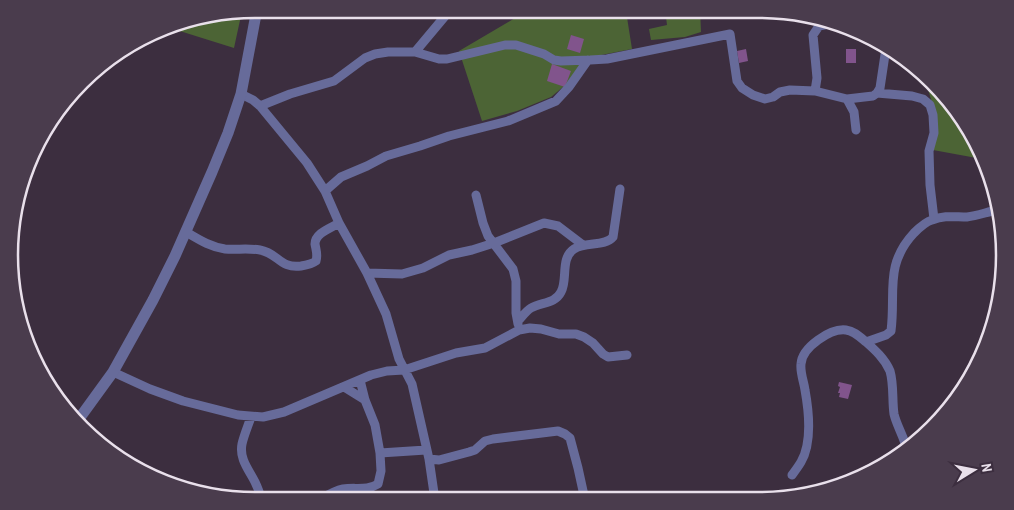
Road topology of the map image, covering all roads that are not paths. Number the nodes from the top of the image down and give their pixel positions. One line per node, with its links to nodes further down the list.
1 (255, 17): 9 (street)
2 (444, 17): 4 (street)
3 (820, 26): 7 (street)
4 (415, 52): 6 (street); 11 (street)
5 (885, 54): 8 (street)
6 (588, 60): 7 (street); 14 (street)
7 (815, 91): 10 (street)
8 (878, 93): 10 (street); 17 (street)
9 (241, 94): 11 (street); 19 (street)
10 (846, 99): 12 (street)
11 (260, 106): 14 (street)
12 (856, 130)
13 (620, 189): 21 (street)
14 (325, 192): 18 (street)
15 (476, 195): 20 (street)
16 (992, 211): 17 (street)
17 (934, 219): 24 (street)
18 (339, 223): 19 (street); 22 (street)
19 (186, 232): 27 (street)
20 (494, 244): 21 (street); 22 (street); 23 (street)
21 (583, 245): 23 (street)
22 (367, 273): 26 (street)
23 (518, 326): 25 (street); 26 (street)
24 (866, 342): 33 (street); 36 (street)
25 (627, 355)
26 (404, 370): 28 (street); 35 (street)
27 (113, 372): 31 (street); 32 (street)
28 (360, 380): 29 (street); 30 (street)
29 (344, 387): 30 (street); 32 (street)
30 (365, 400): 34 (street)
31 (81, 417)
32 (250, 417): 37 (street)
33 (905, 442)
34 (380, 453): 35 (street); 38 (street)
35 (428, 455): 39 (street); 40 (street)
36 (792, 475)
37 (259, 492)
38 (333, 492)
39 (434, 492)
40 (584, 492)

